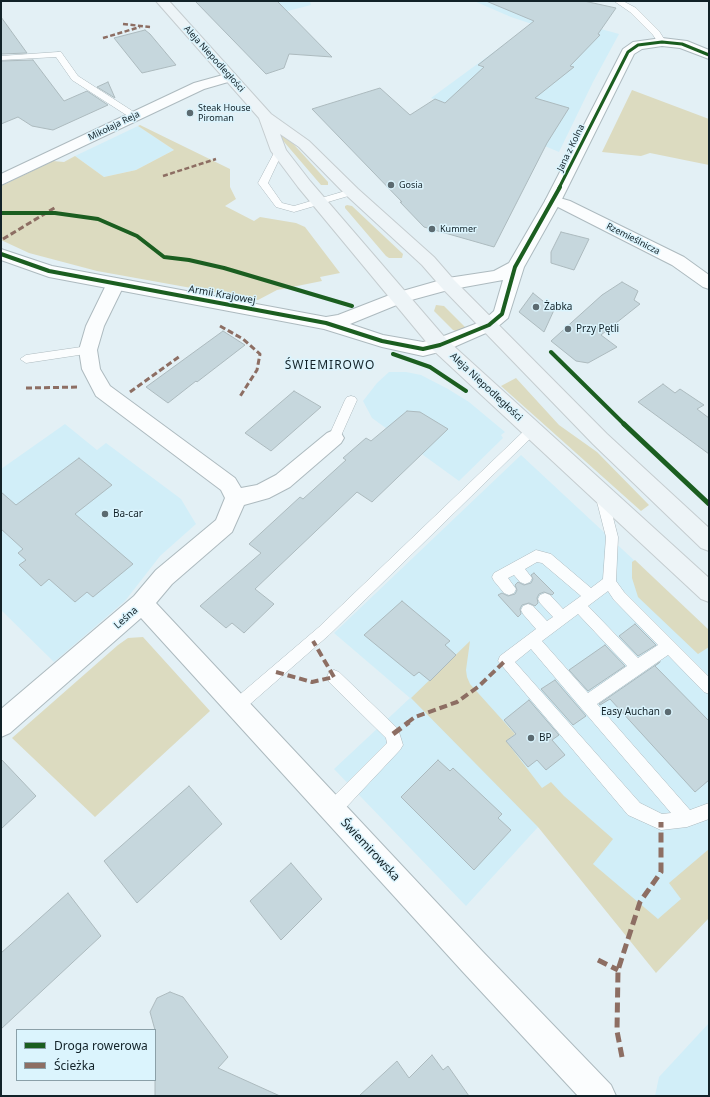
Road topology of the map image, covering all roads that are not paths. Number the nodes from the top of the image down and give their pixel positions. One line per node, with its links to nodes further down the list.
1 (162, 1): 6 (main road, Aleja Niepodległości)
2 (618, 1): 3 (lane)
3 (662, 42): 4 (street, Jana z Kolna); 12 (street, Jana z Kolna)
4 (709, 54)
5 (1, 58): 7 (lane)
6 (230, 77): 7 (street, Mikołaja Reja); 8 (main road, Aleja Niepodległości)
7 (134, 116): 10 (street, Mikołaja Reja)
8 (266, 117): 9 (main road, Aleja Niepodległości); 11 (main road, Aleja Niepodległości)
9 (279, 151): 13 (main road, Aleja Niepodległości); 13 (lane)
10 (1, 180)
11 (352, 192): 13 (lane); 17 (main road, Aleja Niepodległości)
12 (554, 201): 15 (street, Jana z Kolna); 16 (street, Rzemieślnicza)
13 (318, 202): 19 (main road, Aleja Niepodległości)
14 (1, 254): 18 (street, Armii Krajowej)
15 (515, 267): 17 (street); 21 (street, Jana z Kolna)
16 (709, 283)
17 (448, 284): 19 (street, Armii Krajowej); 21 (main road, Aleja Niepodległości)
18 (115, 285): 20 (street, Armii Krajowej); 23 (street)
19 (398, 298): 20 (street, Armii Krajowej); 22 (main road, Aleja Niepodległości)
20 (326, 323): 22 (street, Armii Krajowej)
21 (489, 325): 22 (street, Armii Krajowej); 30 (main road, Aleja Niepodległości)
22 (440, 345): 26 (main road, Aleja Niepodległości)
23 (88, 350): 24 (lane); 29 (street)
24 (26, 359)
25 (351, 400): 27 (lane)
26 (532, 430): 28 (main road, Aleja Niepodległości); 49 (lane)
27 (334, 438): 29 (street)
28 (601, 492): 33 (lane); 35 (main road, Aleja Niepodległości)
29 (236, 498): 38 (street, Leśna)
30 (709, 542)
31 (514, 568): 32 (lane); 34 (lane); 36 (lane)
32 (525, 578)
33 (608, 582): 36 (lane); 44 (lane)
34 (509, 589)
35 (709, 592)
36 (591, 596): 39 (lane)
37 (545, 599): 41 (lane)
38 (142, 603): 49 (street, Świemirowska); 50 (street, Leśna)
39 (578, 605): 41 (lane); 45 (lane)
40 (528, 610): 42 (lane)
41 (562, 617): 42 (lane)
42 (546, 630): 43 (lane)
43 (532, 640): 48 (lane); 53 (lane)
44 (670, 646): 45 (lane); 47 (lane)
45 (637, 667): 48 (lane)
46 (334, 677): 51 (lane)
47 (709, 687)
48 (586, 703): 53 (lane)
49 (236, 707): 51 (street, Świemirowska)
50 (1, 725)
51 (333, 809): 54 (street, Świemirowska)
52 (709, 811): 53 (lane)
53 (687, 819)
54 (600, 1096)

